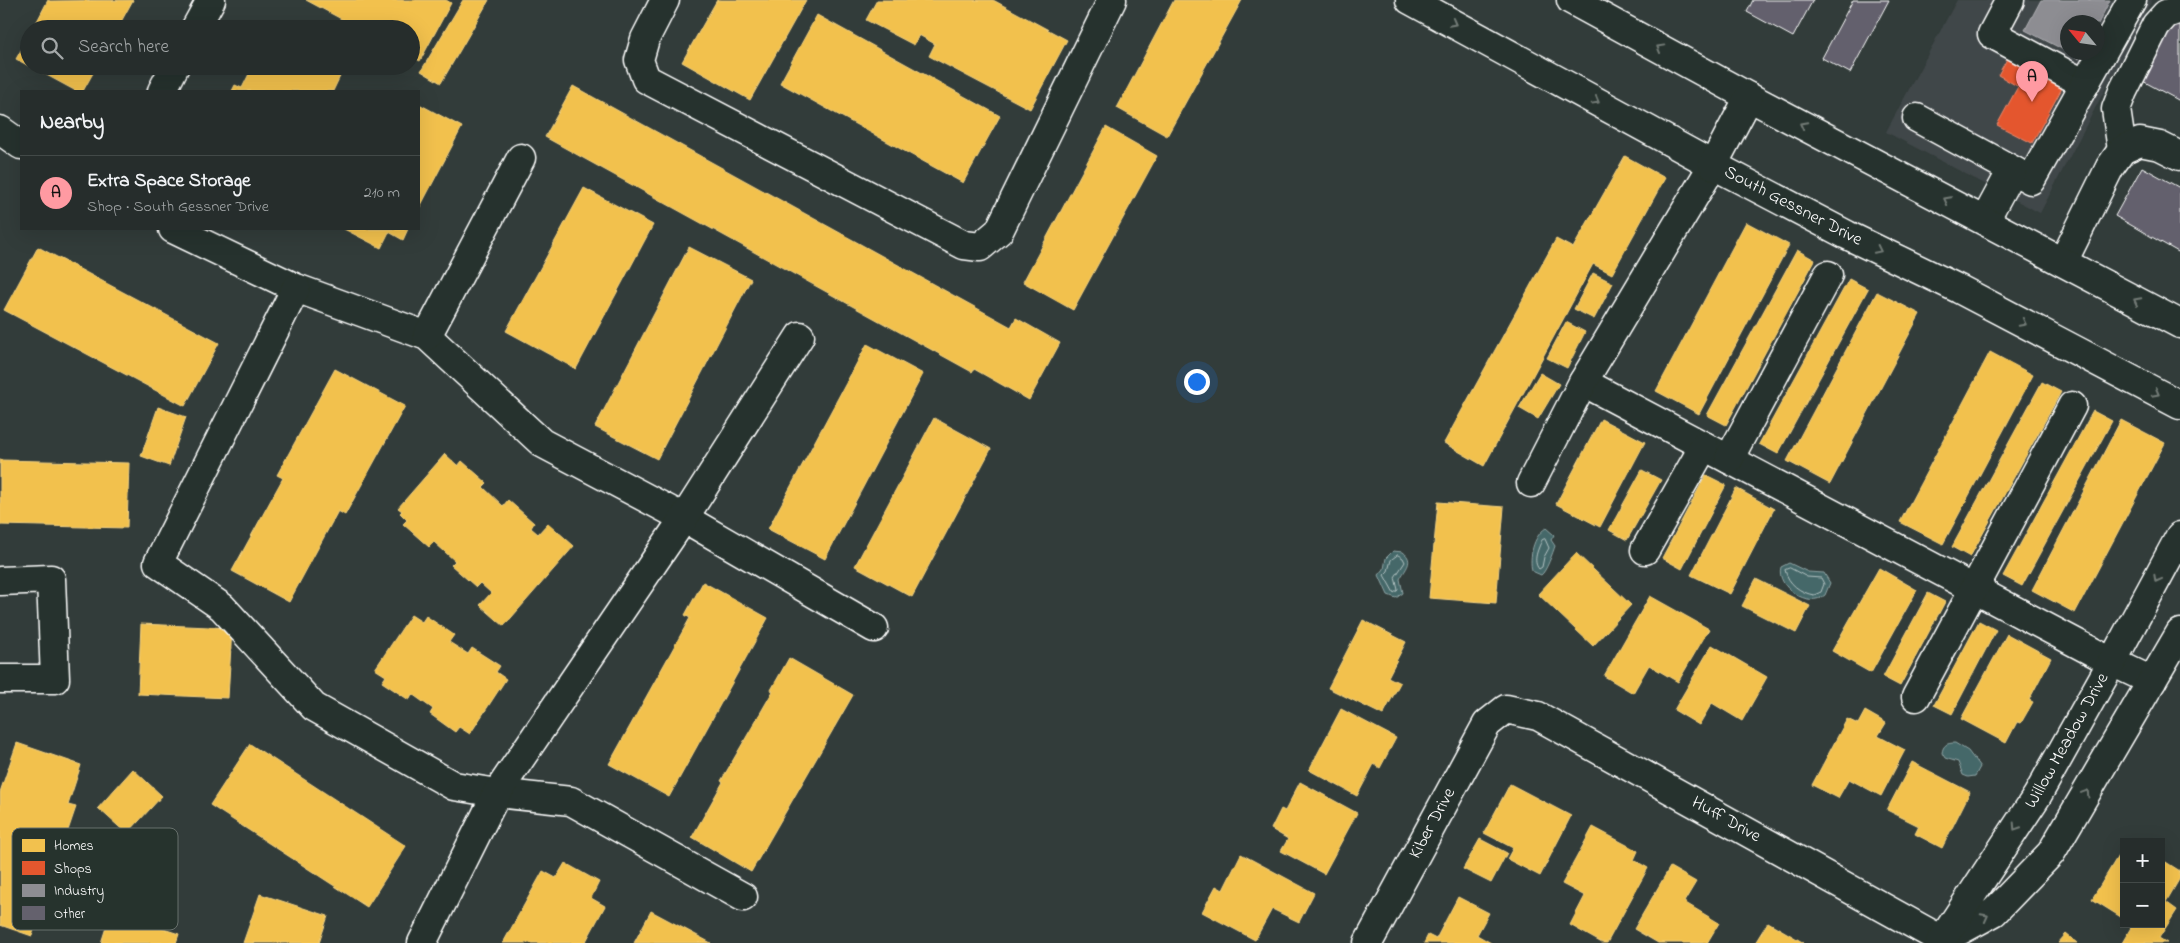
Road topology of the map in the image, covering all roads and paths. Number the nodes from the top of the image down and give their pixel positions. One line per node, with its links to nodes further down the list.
1 (211, 0): 9 (street)
2 (664, 0): 3 (street)
3 (1112, 0)
4 (1410, 0): 20 (street, South Gessner Drive, one-way to 20)
5 (1571, 0): 13 (street, one-way to 5)
6 (2010, 0): 11 (street)
7 (2132, 0): 11 (street)
8 (2180, 9): 17 (street)
9 (200, 20)
10 (170, 75): 12 (street)
11 (2085, 84): 21 (street)
12 (163, 90)
13 (1749, 97): 20 (street); 22 (street, one-way to 13)
14 (1916, 118): 21 (street)
15 (0, 130): 16 (street)
16 (20, 144)
17 (2122, 150): 18 (street); 24 (street)
18 (2180, 156)
19 (521, 158): 28 (street)
20 (1712, 165): 30 (street); 32 (street, South Gessner Drive, one-way to 32)
21 (2012, 170): 22 (street)
22 (1984, 220): 24 (street)
23 (175, 230): 26 (street)
24 (2063, 262): 27 (street, one-way to 24)
25 (1828, 274): 34 (street)
26 (296, 288): 28 (street); 48 (street)
27 (2180, 324)
28 (427, 336): 36 (street)
29 (800, 336): 36 (street)
30 (1583, 382): 33 (street); 35 (street)
31 (2072, 406): 40 (street)
32 (2180, 406)
33 (1704, 446): 34 (street); 38 (street)
34 (1729, 460): 40 (street)
35 (1531, 483)
36 (684, 518): 41 (street); 48 (street)
37 (2180, 536): 43 (street, Willow Meadow Drive, one-way to 43)
38 (1645, 550)
39 (0, 581): 44 (street)
40 (1974, 589): 43 (street); 46 (street)
41 (874, 628)
42 (2180, 633): 45 (street)
43 (2112, 662): 45 (street); 50 (street, Willow Meadow Drive, one-way to 50)
44 (0, 679)
45 (2152, 681): 50 (street, one-way to 45)
46 (1916, 697)
47 (1506, 709): 50 (street, Huff Drive); 52 (street, Kiber Drive)
48 (497, 793): 49 (street); 51 (street)
49 (743, 897)
50 (1941, 942)
51 (422, 943)
52 (1368, 943)

